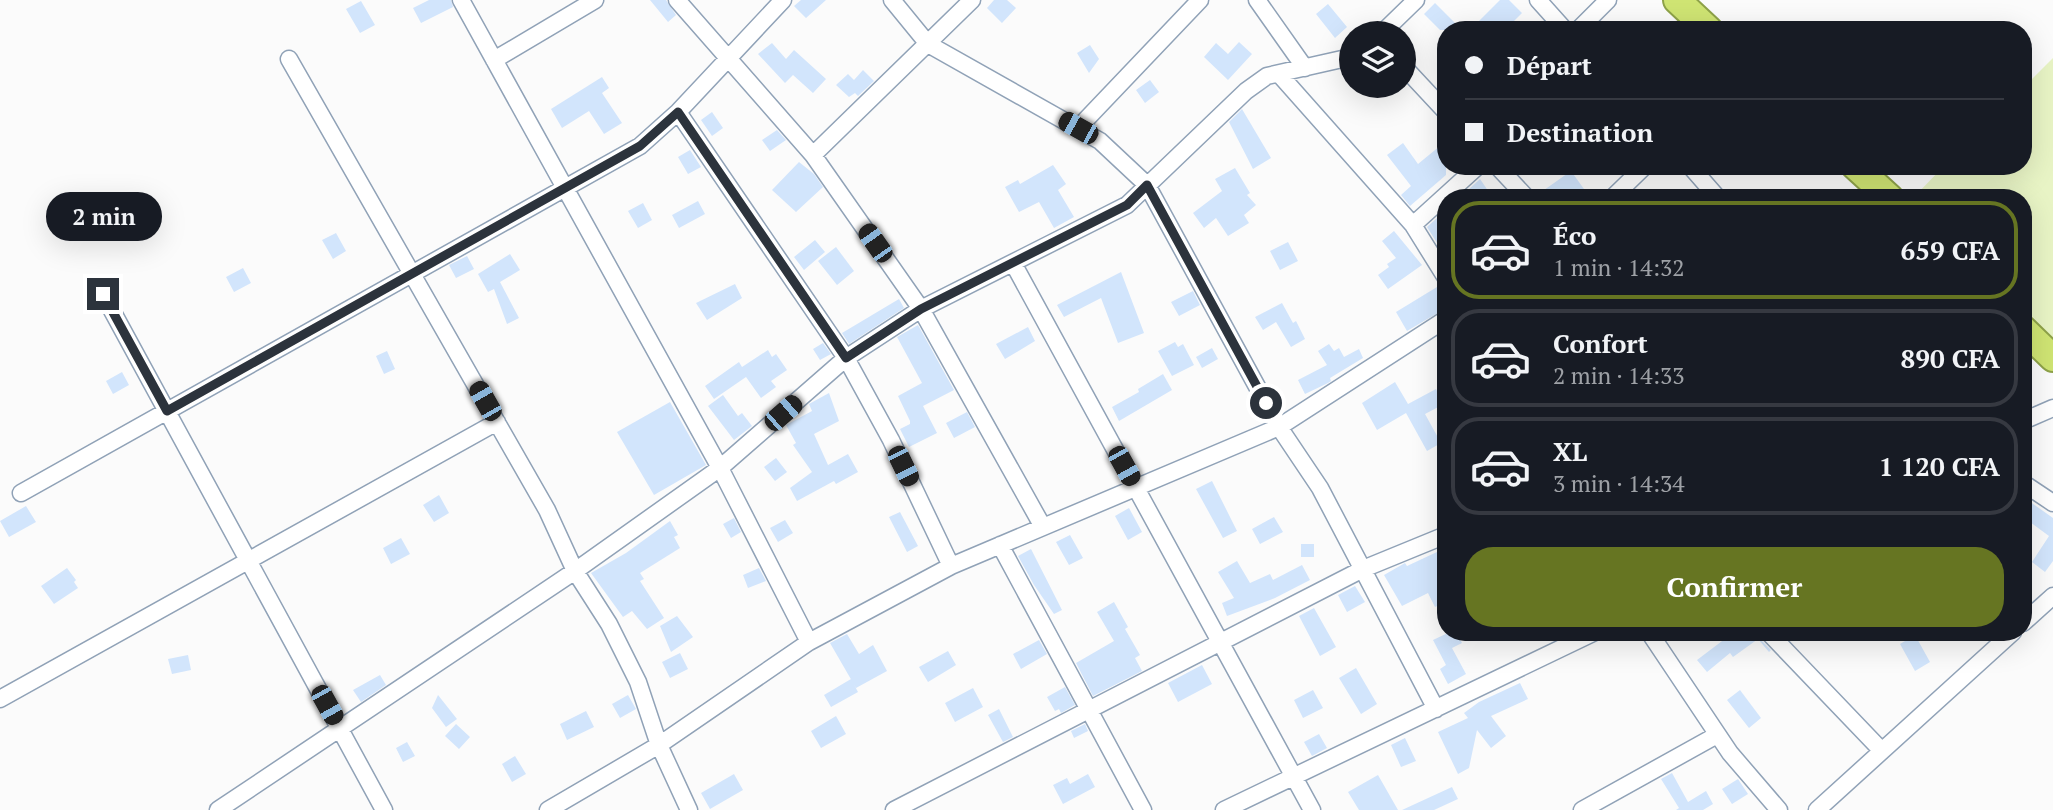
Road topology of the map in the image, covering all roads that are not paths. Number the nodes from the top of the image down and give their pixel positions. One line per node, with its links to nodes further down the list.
1 (461, 0): 20 (street)
2 (596, 0): 20 (street)
3 (677, 0): 19 (street)
4 (783, 0): 19 (street)
5 (892, 0): 17 (street)
6 (972, 0): 17 (street)
7 (1200, 0): 27 (street)
8 (1257, 0): 22 (street)
9 (1416, 0): 13 (street)
10 (1538, 0): 14 (street)
11 (1608, 0): 15 (street)
12 (1676, 0): 16 (highway)
13 (1394, 21)
14 (1557, 21)
15 (1587, 21)
16 (1699, 21)
17 (928, 44): 27 (street); 28 (street)
18 (289, 59): 45 (street)
19 (727, 59): 26 (street); 28 (street)
20 (494, 60): 35 (street)
21 (1339, 60): 22 (street)
22 (1306, 68): 23 (street)
23 (1279, 74): 34 (street); 42 (street)
24 (1416, 80): 25 (street)
25 (1437, 102)
26 (678, 112): 35 (street); 50 (street)
27 (1078, 128): 34 (street)
28 (813, 155): 47 (street)
29 (1468, 175): 36 (street)
30 (1505, 175): 37 (street)
31 (1636, 175): 38 (street)
32 (1698, 175): 39 (street)
33 (1864, 175): 40 (highway)
34 (1147, 185): 43 (street); 56 (street)
35 (565, 188): 45 (street); 57 (street)
36 (1453, 189)
37 (1519, 189)
38 (1621, 189)
39 (1710, 189)
40 (1878, 189)
41 (1437, 203): 42 (street)
42 (1413, 225): 44 (street)
43 (1013, 263): 47 (street); 58 (street)
44 (1437, 264)
45 (412, 273): 53 (street); 55 (street)
46 (103, 294): 53 (street)
47 (921, 309): 50 (street); 62 (street)
48 (1437, 325): 56 (street)
49 (2032, 338): 51 (highway)
50 (846, 358): 57 (street); 66 (street)
51 (2053, 358)
52 (2053, 408): 54 (street)
53 (167, 411): 60 (street); 65 (street)
54 (2032, 417)
55 (497, 422): 65 (street); 68 (street)
56 (1279, 427): 58 (street); 67 (street)
57 (720, 468): 68 (street); 75 (street)
58 (1136, 488): 62 (street); 76 (street)
59 (2032, 489): 61 (street)
60 (21, 493)
61 (2053, 503)
62 (1043, 527): 64 (street)
63 (1437, 540): 67 (street)
64 (1000, 545): 66 (street); 79 (street)
65 (248, 561): 77 (street); 80 (street)
66 (951, 566): 75 (street)
67 (1363, 569): 76 (street); 78 (street)
68 (575, 571): 80 (street); 82 (street)
69 (2053, 596): 70 (street)
70 (2032, 615)
71 (1576, 641): 78 (street)
72 (1655, 641): 81 (street)
73 (1777, 641): 83 (street)
74 (2003, 641): 83 (street)
75 (809, 642): 82 (street)
76 (1220, 642): 79 (street); 84 (street)
77 (0, 699)
78 (1436, 709): 84 (street)
79 (1089, 710): 89 (street); 90 (street)
80 (340, 728): 85 (street); 86 (street)
81 (1717, 735): 93 (street); 94 (street)
82 (659, 745): 87 (street); 88 (street)
83 (1882, 751): 95 (street)
84 (1294, 777): 91 (street); 92 (street)
85 (218, 810)
86 (384, 810)
87 (548, 810)
88 (689, 810)
89 (894, 810)
90 (1143, 810)
91 (1224, 810)
92 (1312, 810)
93 (1582, 810)
94 (1779, 810)
95 (1817, 810)

